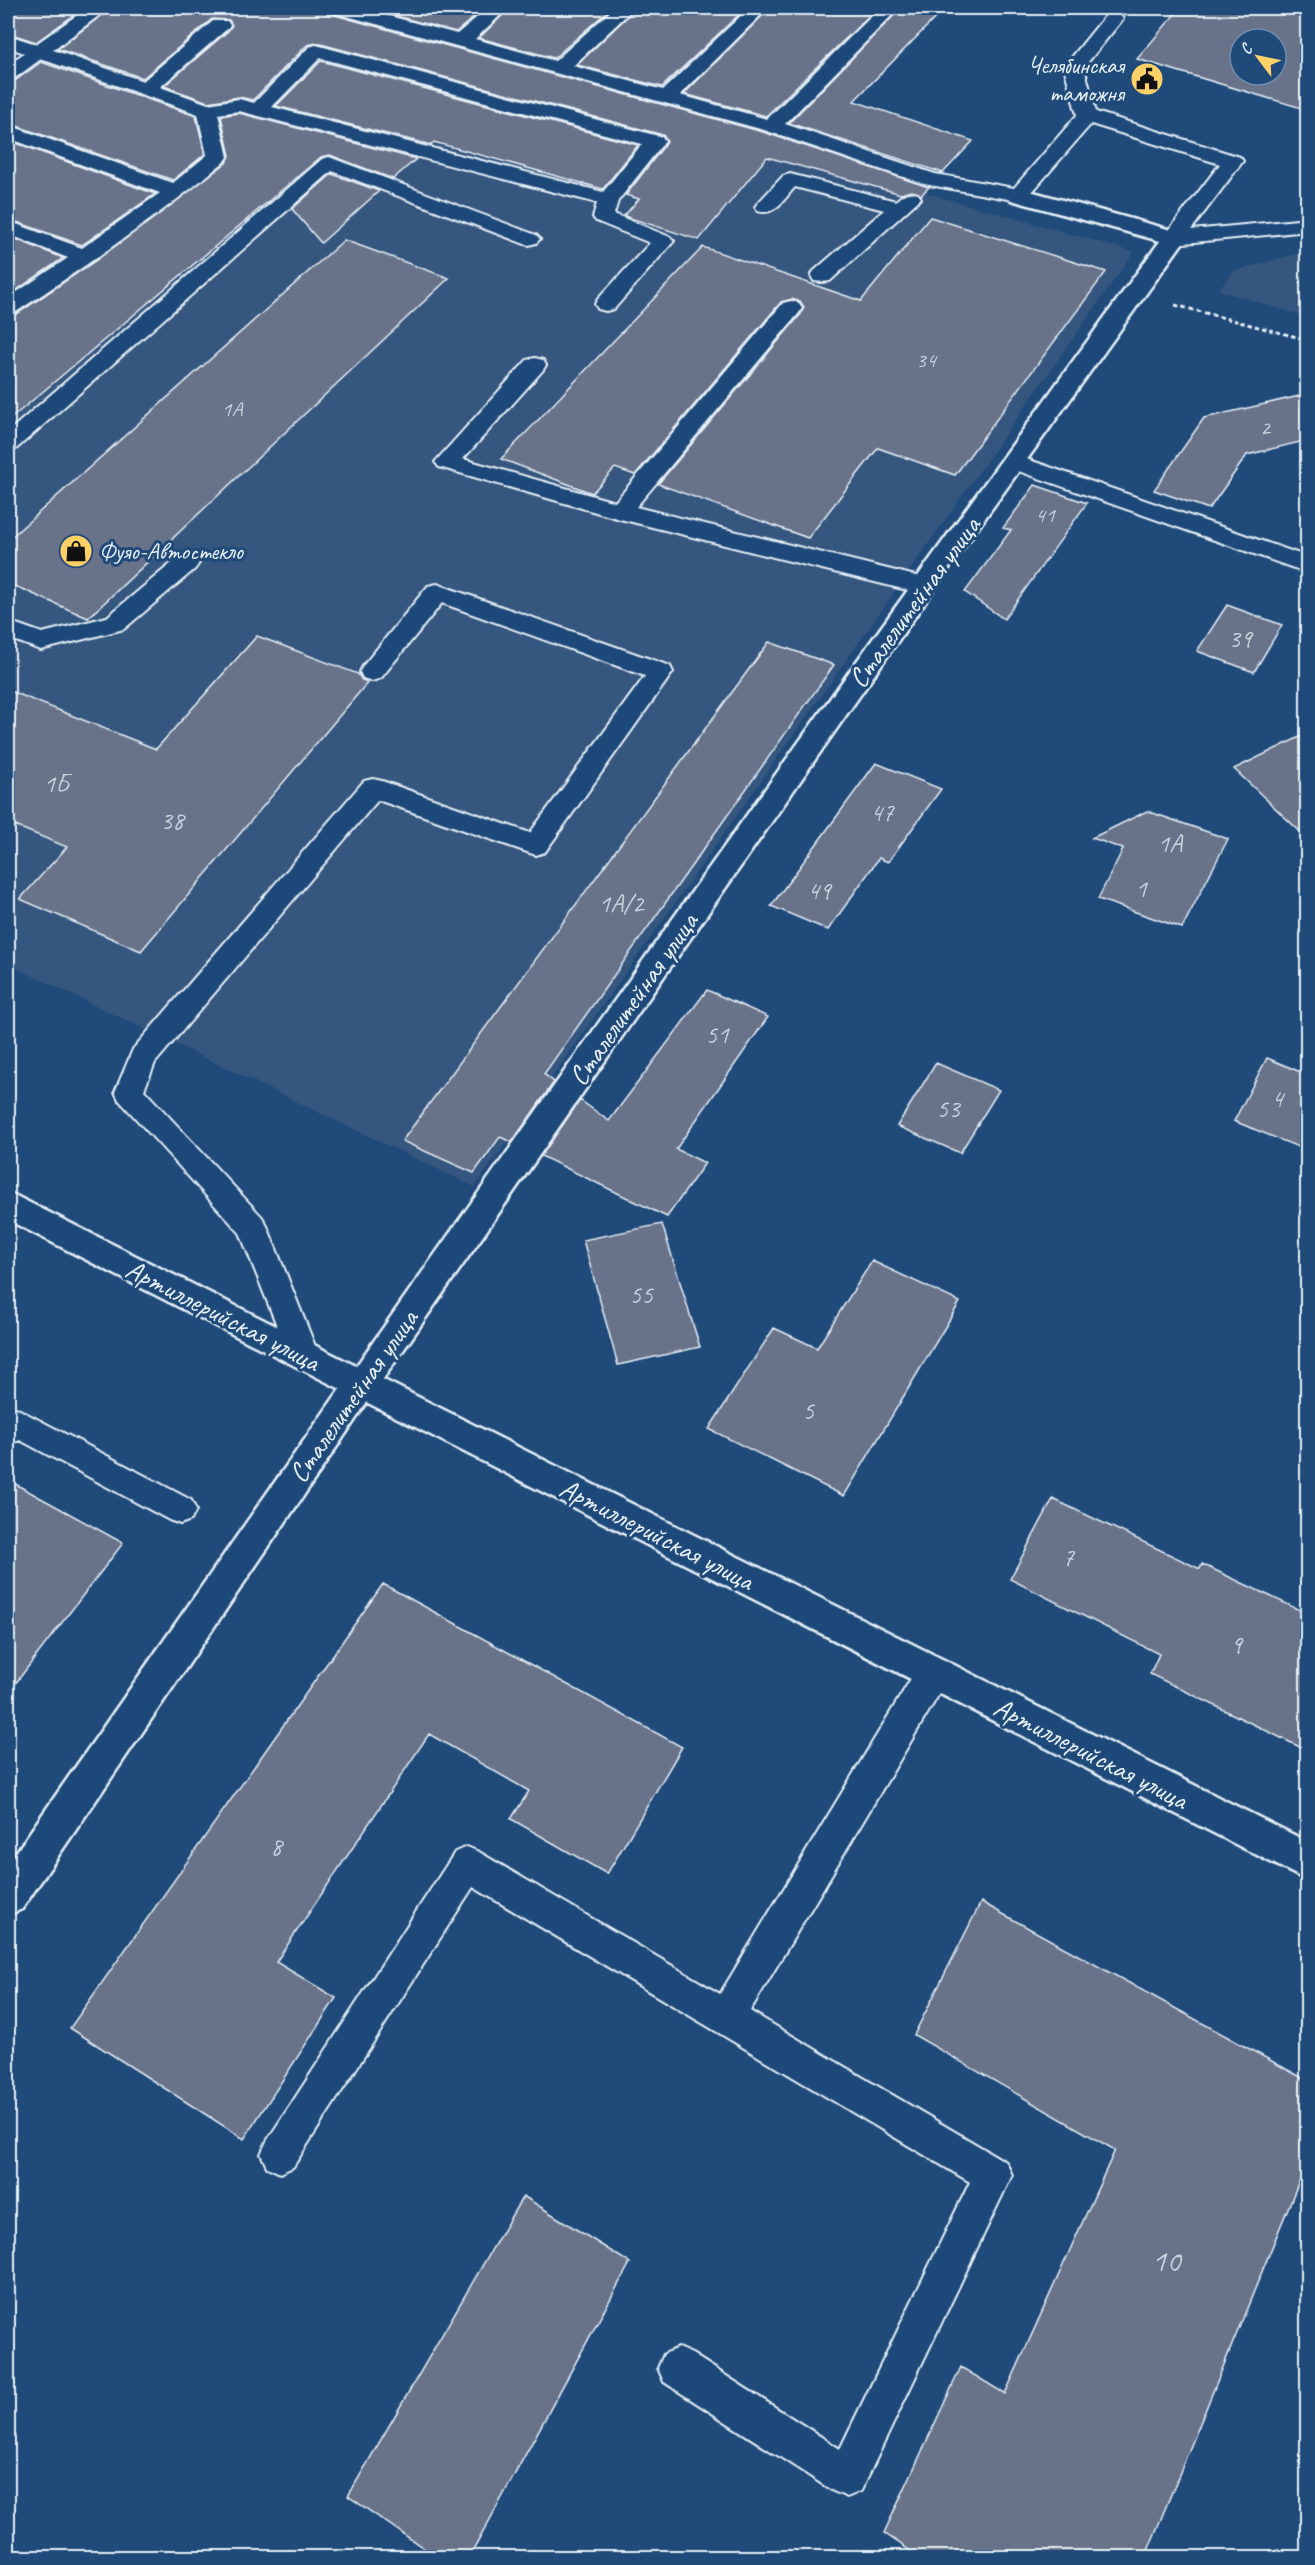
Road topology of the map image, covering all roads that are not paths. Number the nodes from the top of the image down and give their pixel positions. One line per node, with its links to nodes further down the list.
1 (99, 8): 11 (lane)
2 (499, 8): 10 (lane)
3 (625, 8): 12 (lane)
4 (759, 8): 15 (lane)
5 (890, 8): 19 (lane)
6 (353, 9): 10 (lane)
7 (1113, 19): 18 (lane)
8 (220, 25): 14 (lane)
9 (8, 41): 11 (lane)
10 (461, 41): 12 (lane)
11 (39, 52): 13 (lane); 14 (lane)
12 (559, 68): 15 (lane)
13 (8, 74)
14 (146, 89): 16 (lane)
15 (666, 98): 19 (lane)
16 (207, 110): 17 (lane); 22 (lane)
17 (258, 110): 24 (lane); 24 (lane)
18 (1087, 116): 23 (lane); 29 (lane)
19 (771, 126): 21 (lane)
20 (8, 131): 22 (lane)
21 (931, 180): 23 (lane); 26 (lane)
22 (177, 192): 31 (lane)
23 (1019, 195): 29 (street)
24 (608, 200): 33 (lane)
25 (765, 207): 26 (lane)
26 (900, 208): 32 (lane)
27 (1308, 225): 29 (lane)
28 (8, 226): 31 (lane)
29 (1174, 238): 38 (street, Сталелитейная улица)
30 (529, 239): 37 (lane)
31 (85, 257): 34 (lane)
32 (822, 276)
33 (606, 304)
34 (8, 307)
35 (791, 308): 39 (lane)
36 (535, 365): 39 (lane)
37 (8, 444)
38 (1015, 462): 41 (lane); 42 (street, Сталелитейная улица)
39 (620, 511): 42 (lane)
40 (187, 564): 43 (lane)
41 (1306, 565)
42 (923, 586): 47 (street, Сталелитейная улица)
43 (8, 629)
44 (372, 672): 46 (lane)
45 (8, 1205): 46 (street, Артиллерийская улица)
46 (304, 1356): 47 (street, Артиллерийская улица)
47 (360, 1385): 50 (street, Артиллерийская улица); 52 (street, Сталелитейная улица)
48 (8, 1432): 49 (lane)
49 (180, 1510)
50 (933, 1673): 51 (street, Артиллерийская улица); 53 (lane)
51 (1308, 1862)
52 (8, 1896)
53 (726, 2018): 54 (lane); 55 (lane)
54 (280, 2154)
55 (678, 2368)

